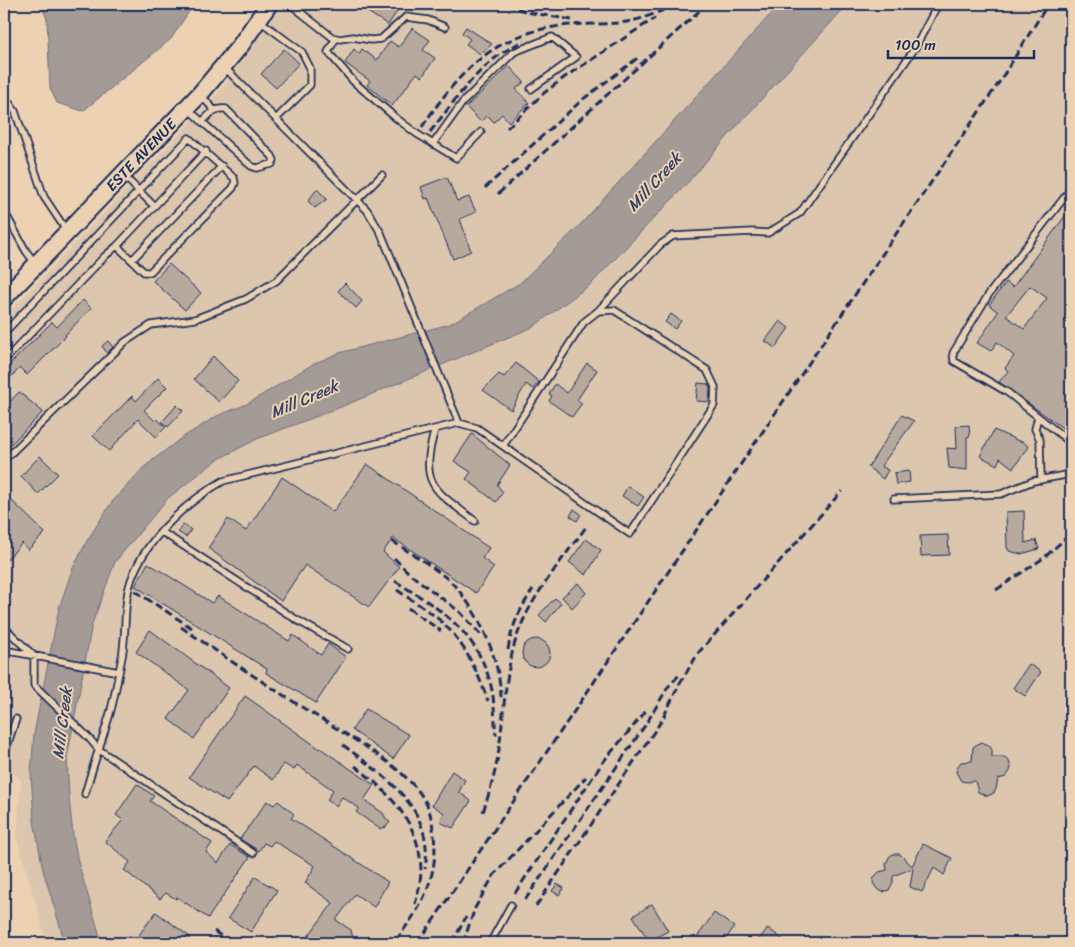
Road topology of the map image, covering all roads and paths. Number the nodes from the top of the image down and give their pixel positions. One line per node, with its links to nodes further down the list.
1 (269, 4): 4 (street, ESTE AVENUE)
2 (290, 4): 6 (lane)
3 (938, 4): 31 (lane)
4 (258, 19): 7 (street, ESTE AVENUE); 13 (lane)
5 (445, 27): 6 (lane)
6 (336, 38): 16 (lane)
7 (223, 66): 9 (street, ESTE AVENUE); 13 (lane)
8 (531, 89): 16 (lane)
9 (200, 94): 11 (street, ESTE AVENUE); 12 (lane)
10 (4, 96): 26 (lane)
11 (186, 107): 14 (lane); 19 (street, ESTE AVENUE)
12 (214, 110): 14 (lane); 14 (lane)
13 (276, 119): 23 (lane)
14 (202, 122)
15 (481, 132): 16 (lane)
16 (433, 144)
17 (206, 151): 18 (lane); 22 (lane); 24 (lane)
18 (222, 166): 28 (lane); 28 (lane)
19 (122, 175): 22 (lane); 26 (street, ESTE AVENUE)
20 (382, 175): 23 (lane)
21 (1071, 189): 34 (lane)
22 (138, 191): 24 (lane); 32 (lane)
23 (357, 201): 35 (lane); 39 (lane)
24 (154, 206): 27 (lane)
25 (4, 210): 29 (lane)
26 (67, 232): 29 (street, ESTE AVENUE)
27 (117, 246): 28 (lane); 33 (lane)
28 (132, 260)
29 (36, 265): 30 (street, ESTE AVENUE)
30 (4, 298)
31 (598, 311): 38 (lane); 38 (lane)
32 (4, 333)
33 (4, 361)
34 (1038, 417): 37 (lane); 41 (lane)
35 (459, 423): 36 (lane); 38 (lane)
36 (435, 429): 43 (lane); 44 (lane)
37 (1071, 443)
38 (503, 446)
39 (4, 460)
40 (1071, 474): 41 (lane)
41 (1041, 480): 42 (lane)
42 (894, 499)
43 (474, 521)
44 (162, 532): 46 (lane); 49 (lane)
45 (4, 627): 48 (lane)
46 (348, 649)
47 (4, 650): 48 (lane)
48 (34, 656): 49 (lane); 51 (lane)
49 (119, 672): 51 (lane)
50 (16, 719): 52 (lane)
51 (98, 749): 53 (lane); 54 (lane)
52 (4, 750)
53 (85, 794)
54 (253, 853)
55 (512, 905): 56 (lane)
56 (490, 943)

